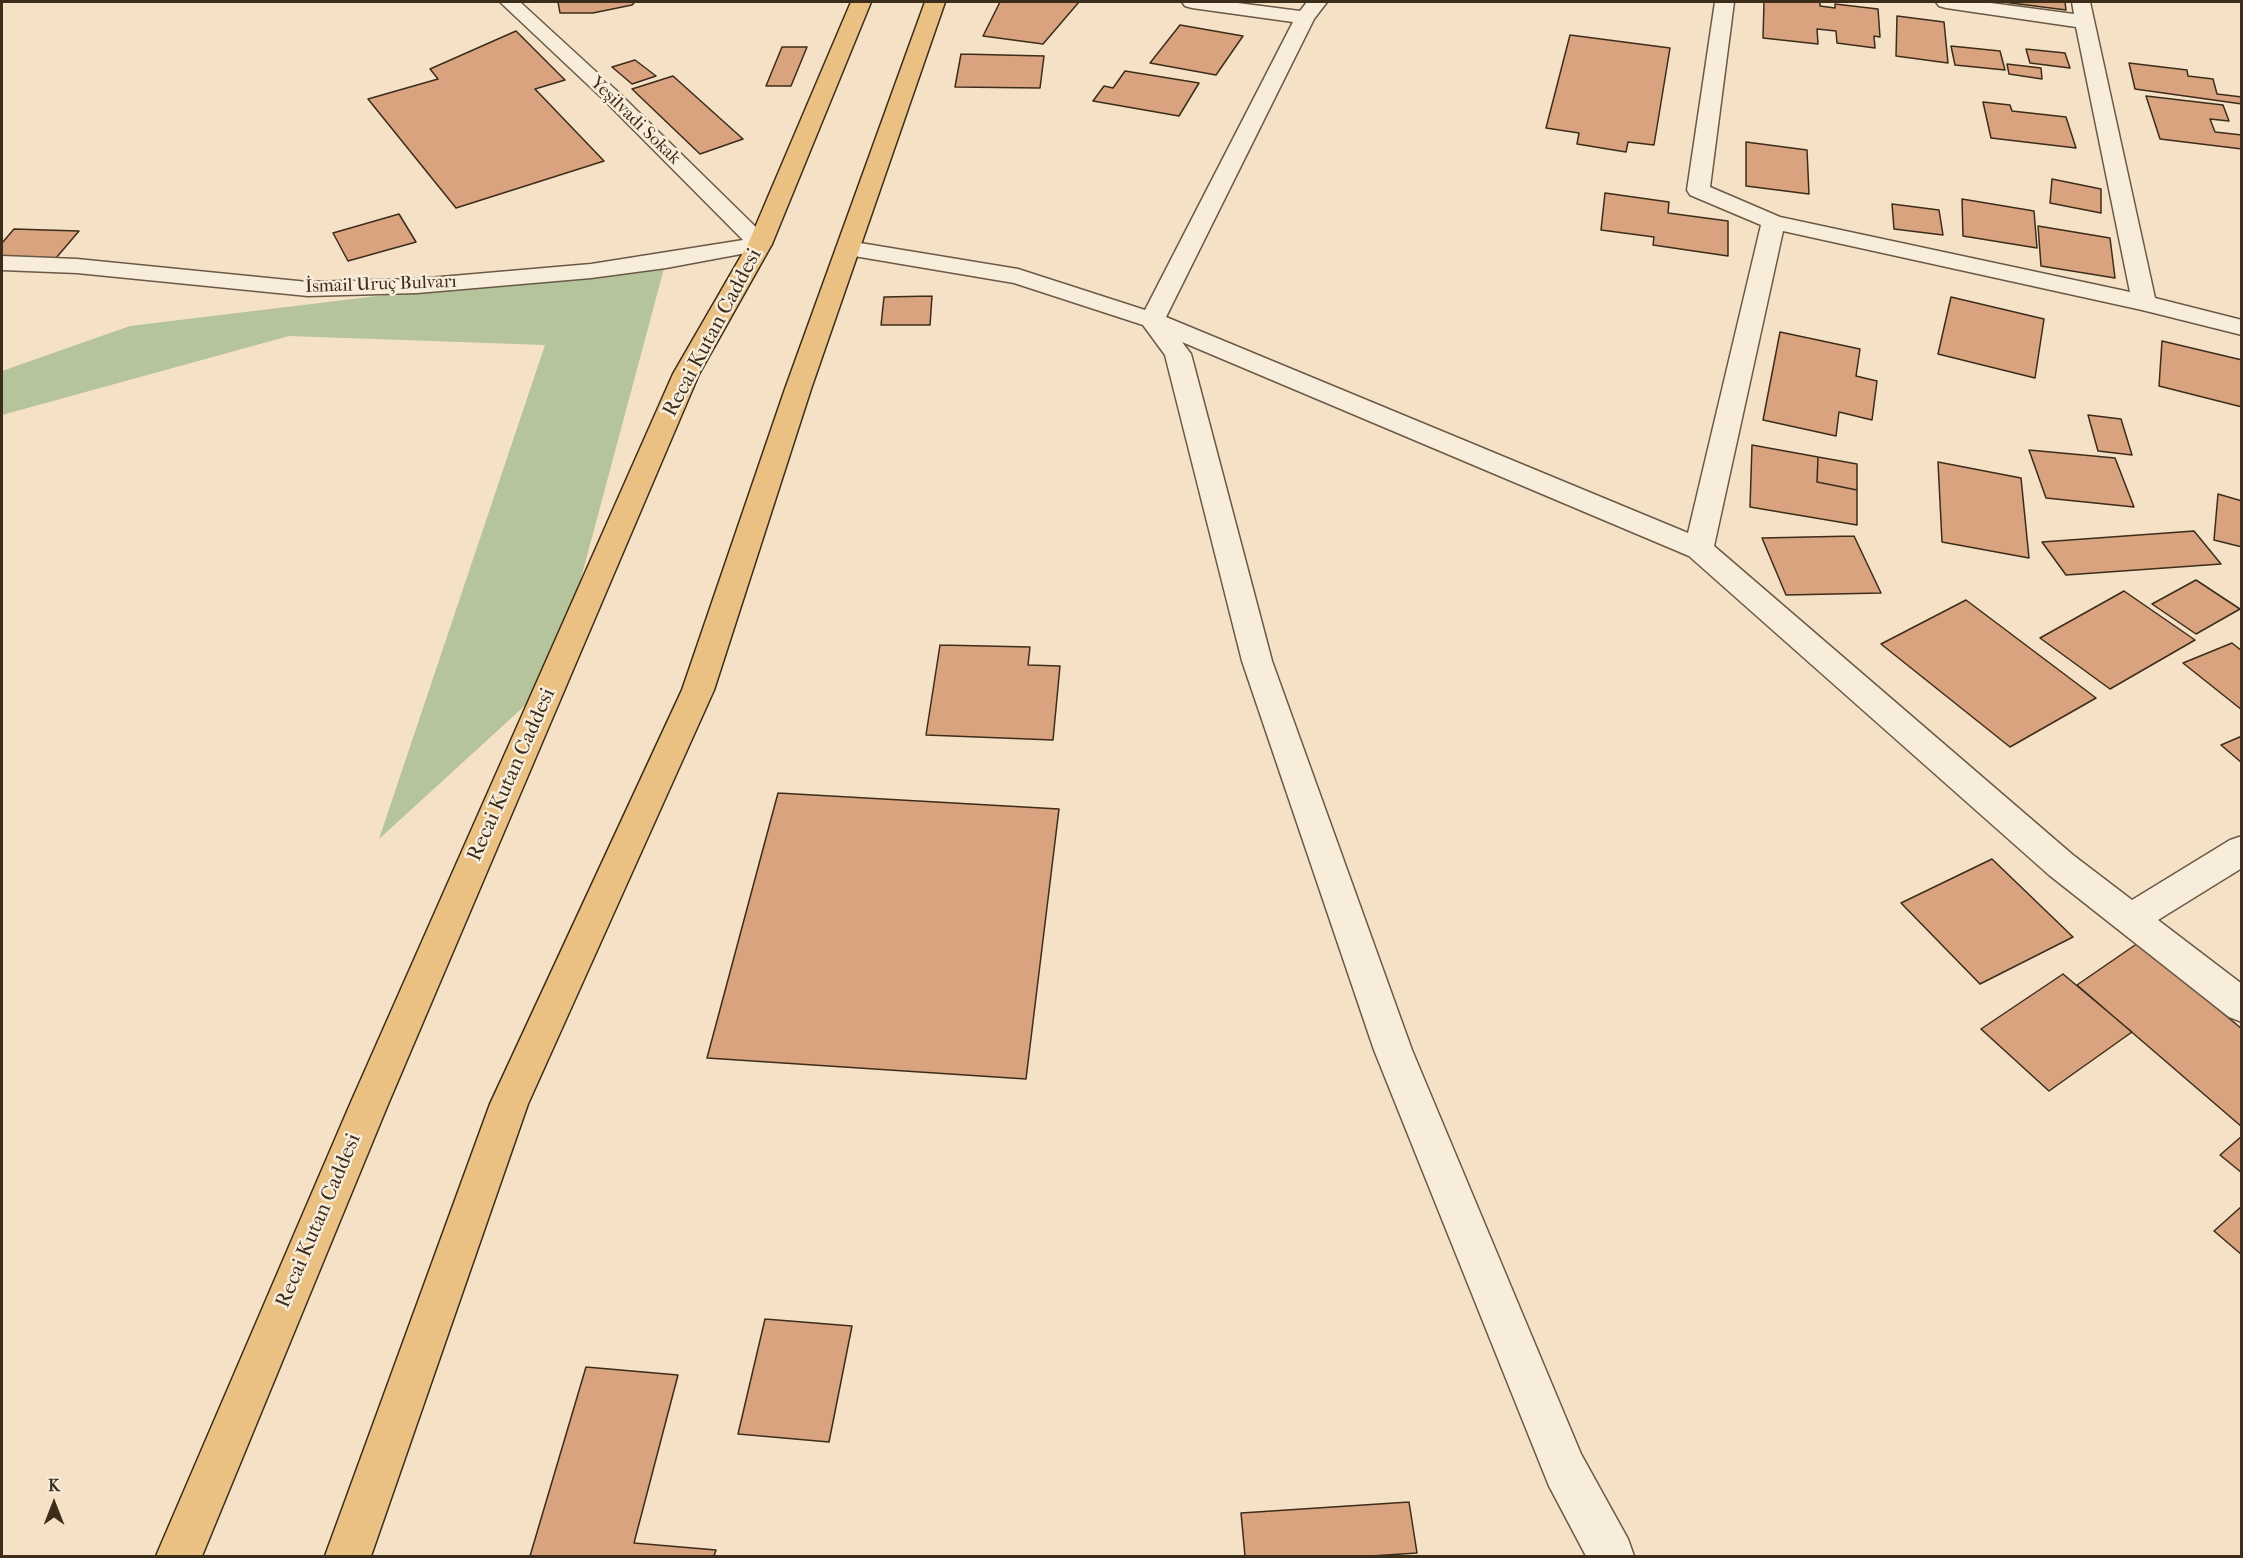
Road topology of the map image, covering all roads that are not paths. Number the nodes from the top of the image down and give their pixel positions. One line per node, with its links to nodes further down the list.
1 (509, 2): 10 (street, Yeşilvadi Sokak)
2 (861, 2): 10 (main road, Recai Kutan Caddesi)
3 (936, 2): 11 (main road)
4 (1192, 2): 7 (street)
5 (1724, 2): 9 (street)
6 (1946, 2): 8 (street)
7 (1311, 10): 14 (street)
8 (2083, 12): 13 (street)
9 (1773, 222): 13 (street); 16 (street)
10 (760, 244): 12 (street, İsmail Uruç Bulvarı); 20 (main road, Recai Kutan Caddesi)
11 (848, 248): 14 (street); 21 (main road)
12 (2, 263)
13 (2144, 303): 15 (street)
14 (1152, 320): 16 (street); 22 (street)
15 (2241, 328)
16 (1699, 549): 18 (street)
17 (2241, 850): 18 (street)
18 (2129, 920): 19 (street)
19 (2241, 1006)
20 (179, 1557)
21 (348, 1557)
22 (1611, 1557)

